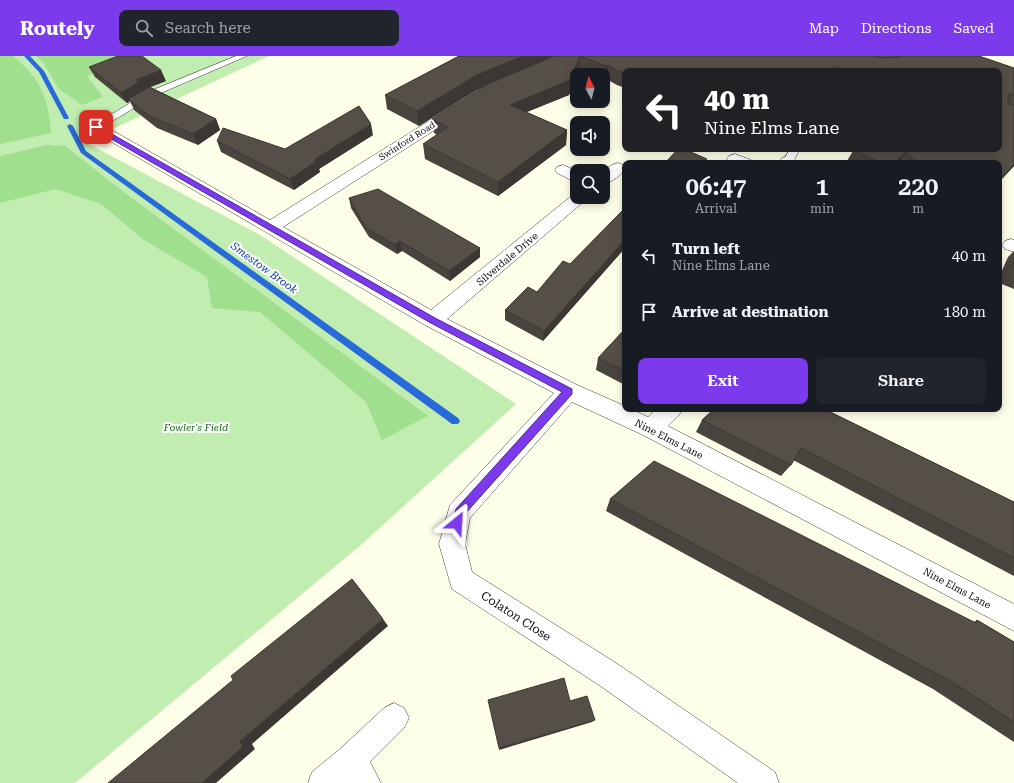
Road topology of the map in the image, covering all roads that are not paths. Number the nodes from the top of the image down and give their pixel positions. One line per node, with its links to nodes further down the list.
1 (243, 56): 3 (lane)
2 (470, 102): 11 (street, Swinford Road)
3 (96, 127): 11 (street, Nine Elms Lane)
4 (937, 152): 5 (street)
5 (929, 160)
6 (618, 168): 9 (street)
7 (563, 170): 8 (street)
8 (570, 174)
9 (610, 174)
10 (573, 204): 12 (street, Silverdale Drive)
11 (271, 227): 12 (street, Nine Elms Lane)
12 (432, 320): 13 (street, Nine Elms Lane)
13 (569, 391): 15 (street, Nine Elms Lane); 20 (street, Colaton Close)
14 (668, 412): 15 (street)
15 (651, 428): 16 (street, Nine Elms Lane)
16 (1014, 618)
17 (394, 718): 18 (street)
18 (358, 771): 19 (street)
19 (323, 783)
20 (764, 783)

